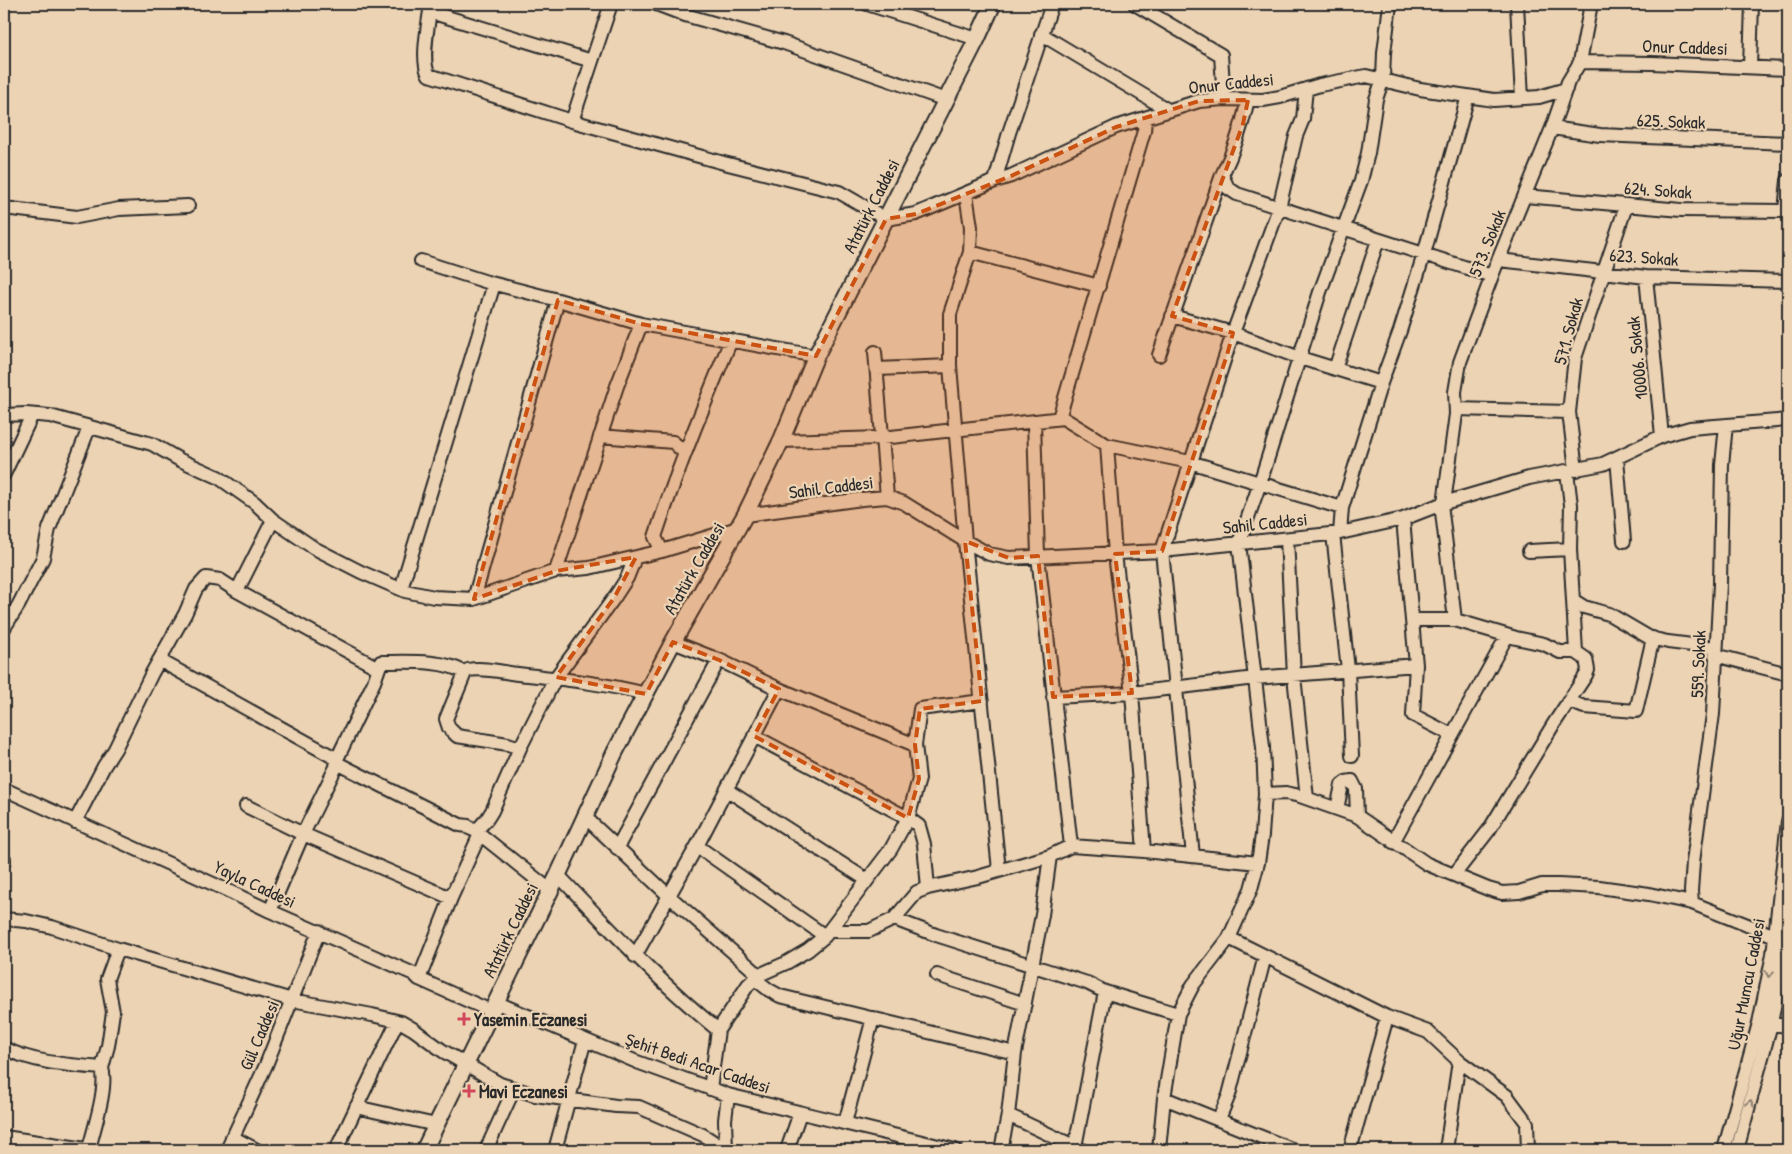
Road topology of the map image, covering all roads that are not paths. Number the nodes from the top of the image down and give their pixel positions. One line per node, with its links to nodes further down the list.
1 (611, 4): 14 (street)
2 (656, 4): 24 (street)
3 (867, 4): 13 (street)
4 (993, 4): 13 (main road, Atatürk Caddesi)
5 (1052, 4): 12 (street)
6 (1135, 4): 23 (street)
7 (1390, 4): 18 (street)
8 (1516, 4): 22 (street)
9 (1591, 4): 15 (street, 573. Sokak)
10 (1752, 4): 16 (street)
11 (431, 8): 14 (street); 28 (street)
12 (1041, 34): 26 (street); 33 (street)
13 (977, 40): 24 (main road, Atatürk Caddesi)
14 (592, 61): 28 (street)
15 (1580, 62): 16 (street, Onur Caddesi); 20 (street, 573. Sokak)
16 (1750, 67): 17 (street, Onur Caddesi)
17 (1788, 69)
18 (1383, 79): 19 (street, Onur Caddesi); 21 (street, Onur Caddesi); 42 (street)
19 (1306, 89): 25 (street, Onur Caddesi); 39 (street)
20 (1566, 89): 22 (street, Onur Caddesi); 29 (street, 573. Sokak)
21 (1468, 96): 22 (street, Onur Caddesi); 45 (street)
22 (1522, 98)
23 (1224, 99): 25 (street, Onur Caddesi); 26 (street, Onur Caddesi)
24 (946, 100): 41 (main road, Atatürk Caddesi)
25 (1248, 100): 31 (street)
26 (1168, 110): 27 (street, Onur Caddesi)
27 (1145, 119): 33 (street, Onur Caddesi); 53 (street)
28 (572, 121): 41 (street)
29 (1552, 128): 30 (street, 625. Sokak); 35 (street, 573. Sokak)
30 (1788, 143)
31 (1222, 176): 39 (street); 55 (street)
32 (1788, 180): 40 (street)
33 (995, 181): 34 (street, Onur Caddesi)
34 (966, 194): 41 (street, Onur Caddesi); 44 (street)
35 (1525, 196): 37 (street, 624. Sokak); 46 (street, 573. Sokak)
36 (188, 206): 38 (street)
37 (1626, 206): 40 (street, 624. Sokak); 48 (street, 571. Sokak)
38 (4, 208)
39 (1279, 208): 42 (street); 57 (street)
40 (1787, 211)
41 (886, 219): 61 (main road, Atatürk Caddesi)
42 (1342, 228): 43 (street); 62 (street)
43 (1378, 240): 45 (street); 65 (street)
44 (970, 252): 53 (street); 63 (street)
45 (1424, 254): 49 (street); 66 (street)
46 (1499, 260): 48 (street, 623. Sokak); 49 (street, 573. Sokak)
47 (421, 261): 52 (street)
48 (1603, 272): 50 (street, 623. Sokak); 68 (street, 571. Sokak)
49 (1492, 276): 67 (street, 573. Sokak)
50 (1646, 277): 51 (street, 623. Sokak); 78 (street, 10006. Sokak)
51 (1788, 281)
52 (494, 284): 54 (street); 107 (street)
53 (1098, 286): 71 (street)
54 (558, 300): 56 (street); 109 (street)
55 (1172, 316): 57 (street); 60 (street)
56 (641, 324): 58 (street); 77 (street)
57 (1233, 334): 62 (street); 84 (street)
58 (731, 340): 61 (street); 82 (street)
59 (875, 352): 64 (street)
60 (1159, 354)
61 (816, 356): 80 (main road, Atatürk Caddesi)
62 (1300, 358): 65 (street); 87 (street)
63 (950, 366): 64 (street); 76 (street)
64 (877, 369): 79 (street)
65 (1335, 369): 66 (street)
66 (1381, 382): 90 (street)
67 (1456, 409): 68 (street); 89 (street, 573. Sokak)
68 (1569, 412): 85 (street, 571. Sokak)
69 (4, 415): 70 (street)
70 (32, 415): 75 (street); 86 (street)
71 (1059, 418): 73 (street); 81 (street)
72 (1788, 420): 74 (street, Sahil Caddesi)
73 (1034, 421): 76 (street); 104 (street)
74 (1726, 425): 78 (street, Sahil Caddesi); 118 (street, 559. Sokak)
75 (89, 428): 92 (street); 113 (street)
76 (956, 430): 79 (street); 96 (street)
77 (600, 436): 82 (street); 106 (street)
78 (1662, 436): 83 (street, Sahil Caddesi)
79 (882, 438): 80 (street); 88 (street)
80 (781, 440): 93 (main road, Atatürk Caddesi)
81 (1107, 444): 84 (street); 103 (street)
82 (685, 453): 102 (street)
83 (1617, 458): 85 (street, Sahil Caddesi); 97 (street)
84 (1190, 462): 87 (street); 100 (street)
85 (1572, 471): 89 (street, Sahil Caddesi); 99 (street, 571. Sokak)
86 (4, 474)
87 (1260, 484): 90 (street); 98 (street)
88 (887, 498): 93 (street, Sahil Caddesi); 96 (street, Sahil Caddesi)
89 (1443, 503): 91 (street, Sahil Caddesi); 112 (street, 573. Sokak)
90 (1342, 508): 94 (street)
91 (1403, 519): 94 (street, Sahil Caddesi); 111 (street)
92 (273, 520): 107 (street); 108 (street)
93 (742, 522): 102 (street, Sahil Caddesi); 116 (main road, Atatürk Caddesi)
94 (1336, 534): 95 (street, Sahil Caddesi); 123 (street)
95 (1287, 539): 98 (street, Sahil Caddesi); 126 (street)
96 (965, 541): 104 (street, Sahil Caddesi); 134 (street)
97 (1624, 541)
98 (1239, 543): 100 (street, Sahil Caddesi); 128 (street)
99 (1570, 549): 101 (street); 110 (street, 571. Sokak)
100 (1162, 551): 103 (street, Sahil Caddesi); 129 (street)
101 (1529, 551)
102 (662, 552): 105 (street, Sahil Caddesi)
103 (1115, 554): 104 (street, Sahil Caddesi); 131 (street)
104 (1038, 556): 133 (street)
105 (633, 558): 106 (street, Sahil Caddesi); 127 (street)
106 (556, 571): 109 (street, Sahil Caddesi)
107 (401, 590): 109 (street)
108 (236, 591): 119 (street); 122 (street)
109 (474, 599)
110 (1573, 600): 115 (street); 117 (street, 571. Sokak)
111 (1412, 620): 112 (street); 121 (street)
112 (1455, 620): 114 (street)
113 (4, 628)
114 (1507, 636): 117 (street); 136 (street)
115 (1653, 638): 118 (street); 135 (street)
116 (673, 642): 120 (street); 132 (main road, Atatürk Caddesi)
117 (1576, 652): 135 (street)
118 (1716, 652): 125 (street); 171 (street, 559. Sokak)
119 (159, 660): 141 (street); 152 (street)
120 (719, 660): 130 (street); 158 (street)
121 (1416, 665): 123 (street); 136 (street)
122 (378, 668): 124 (street); 141 (street)
123 (1348, 670): 126 (street); 140 (street)
124 (465, 673): 127 (street); 139 (street)
125 (1788, 674)
126 (1294, 676): 128 (street); 145 (street)
127 (556, 677): 132 (street); 139 (street)
128 (1255, 678): 129 (street); 144 (street)
129 (1176, 688): 131 (street); 161 (street)
130 (780, 689): 137 (street); 138 (street)
131 (1132, 693): 133 (street); 159 (street)
132 (646, 694): 148 (main road, Atatürk Caddesi)
133 (1054, 698): 157 (street)
134 (982, 701): 138 (street); 163 (street)
135 (1569, 701): 165 (street)
136 (1452, 735): 155 (street)
137 (754, 736): 143 (street); 150 (street)
138 (915, 745): 150 (street)
139 (520, 748): 153 (street)
140 (1352, 756)
141 (337, 761): 153 (street); 154 (street)
142 (4, 789): 152 (street, Yayla Caddesi)
143 (727, 790): 156 (street); 166 (street)
144 (1265, 794): 145 (street); 162 (street)
145 (1307, 798): 147 (street)
146 (246, 806): 154 (street)
147 (1337, 809): 149 (street); 149 (street)
148 (584, 816): 158 (street); 164 (main road, Atatürk Caddesi)
149 (1357, 816): 155 (street)
150 (908, 818): 166 (street); 167 (street)
151 (1788, 821): 178 (street, Uğur Mumcu Caddesi)
152 (75, 822): 172 (street, Yayla Caddesi)
153 (478, 832): 168 (street); 170 (street)
154 (303, 834): 170 (street); 172 (street)
155 (1393, 842): 165 (street)
156 (697, 846): 169 (street); 177 (street)
157 (1071, 846): 159 (street); 160 (street)
158 (617, 848): 169 (street)
159 (1144, 851): 161 (street)
160 (1050, 856): 163 (street); 183 (street)
161 (1193, 856): 162 (street)
162 (1258, 863): 179 (street)
163 (999, 870): 167 (street)
164 (558, 875): 168 (main road, Atatürk Caddesi); 181 (street)
165 (1454, 875): 171 (street)
166 (867, 880): 177 (street)
167 (928, 888): 174 (street)
168 (550, 890): 190 (main road, Atatürk Caddesi)
169 (669, 896): 181 (street); 185 (street)
170 (451, 898): 186 (street)
171 (1692, 903): 178 (street)
172 (270, 912): 176 (street, Yayla Caddesi)
173 (4, 918): 180 (street)
174 (894, 919): 177 (street); 183 (street)
175 (1788, 930): 195 (street, Uğur Mumcu Caddesi)
176 (319, 931): 186 (street, Yayla Caddesi); 188 (street, Gül Caddesi)
177 (828, 934): 185 (street)
178 (1775, 936): 233 (street, Uğur Mumcu Caddesi, one-way to 233)
179 (1229, 938): 182 (street); 191 (street)
180 (118, 950): 188 (street); 203 (street)
181 (636, 956): 197 (street)
182 (1265, 956): 192 (street); 212 (street)
183 (1032, 966): 187 (street); 189 (street)
184 (937, 975): 189 (street)
185 (757, 977): 193 (street); 197 (street)
186 (420, 979): 190 (street, Yayla Caddesi)
187 (1105, 992): 191 (street); 217 (street)
188 (292, 1000): 194 (street); 216 (street, Gül Caddesi)
189 (1025, 1004): 200 (street)
190 (493, 1007): 198 (street, Şehit Bedi Acar Caddesi); 202 (main road, Atatürk Caddesi)
191 (1178, 1014): 207 (street)
192 (1387, 1016): 201 (street); 230 (street)
193 (873, 1018): 200 (street); 213 (street)
194 (398, 1022): 202 (street); 209 (street)
195 (1771, 1024): 196 (street); 234 (street, Uğur Mumcu Caddesi, one-way to 195)
196 (1788, 1026)
197 (718, 1030): 205 (street)
198 (585, 1040): 205 (street, Şehit Bedi Acar Caddesi); 208 (street)
199 (4, 1048): 203 (street)
200 (1015, 1052): 211 (street)
201 (1460, 1061): 231 (street); 232 (street)
202 (465, 1064): 204 (street); 214 (main road, Atatürk Caddesi)
203 (102, 1068): 218 (street)
204 (514, 1089): 208 (street); 223 (street)
205 (710, 1089): 206 (street, Şehit Bedi Acar Caddesi)
206 (728, 1095): 208 (street); 210 (street, Şehit Bedi Acar Caddesi)
207 (1164, 1098): 212 (street); 228 (street)
208 (569, 1099): 224 (street)
209 (356, 1107): 214 (street); 221 (street)
210 (800, 1113): 213 (street, Şehit Bedi Acar Caddesi); 225 (street)
211 (1008, 1115): 217 (street); 227 (street)
212 (1218, 1119): 229 (street)
213 (845, 1123): 226 (street, Şehit Bedi Acar Caddesi)
214 (436, 1125): 222 (main road, Atatürk Caddesi)
215 (4, 1137): 218 (street)
216 (232, 1137): 219 (street, Gül Caddesi); 220 (street)
217 (1078, 1148)
218 (91, 1150)
219 (227, 1150)
220 (257, 1150)
221 (336, 1150)
222 (424, 1150)
223 (486, 1150)
224 (555, 1150)
225 (787, 1150)
226 (955, 1150)
227 (1001, 1150)
228 (1159, 1150)
229 (1294, 1150)
230 (1350, 1150)
231 (1446, 1150)
232 (1528, 1150)
233 (1724, 1150)
234 (1737, 1150)

